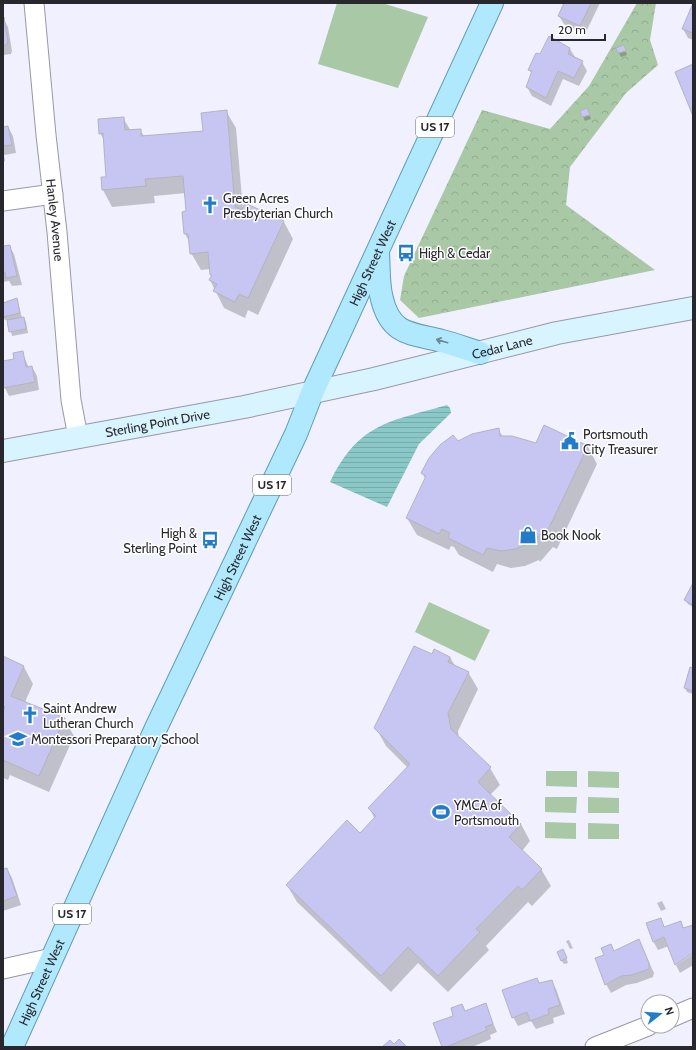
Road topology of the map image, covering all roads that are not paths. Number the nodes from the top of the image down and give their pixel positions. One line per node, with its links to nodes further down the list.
1 (34, 3): 3 (street, Hanley Avenue)
2 (492, 3): 5 (main road, High Street West / US 17)
3 (53, 194): 4 (street); 9 (street, Hanley Avenue)
4 (3, 201)
5 (378, 250): 7 (main road, one-way to 5); 8 (main road, High Street West / US 17)
6 (693, 308): 7 (main road, Cedar Lane)
7 (480, 353): 8 (main road, Cedar Lane)
8 (312, 392): 9 (main road, Sterling Point Drive); 11 (main road, High Street West / US 17)
9 (78, 437): 10 (main road, Sterling Point Drive)
10 (3, 451)
11 (52, 958): 12 (street); 16 (main road, High Street West / US 17)
12 (3, 969)
13 (693, 1008): 14 (street)
14 (680, 1014)
15 (640, 1029): 17 (street)
16 (12, 1047)
17 (595, 1047)

